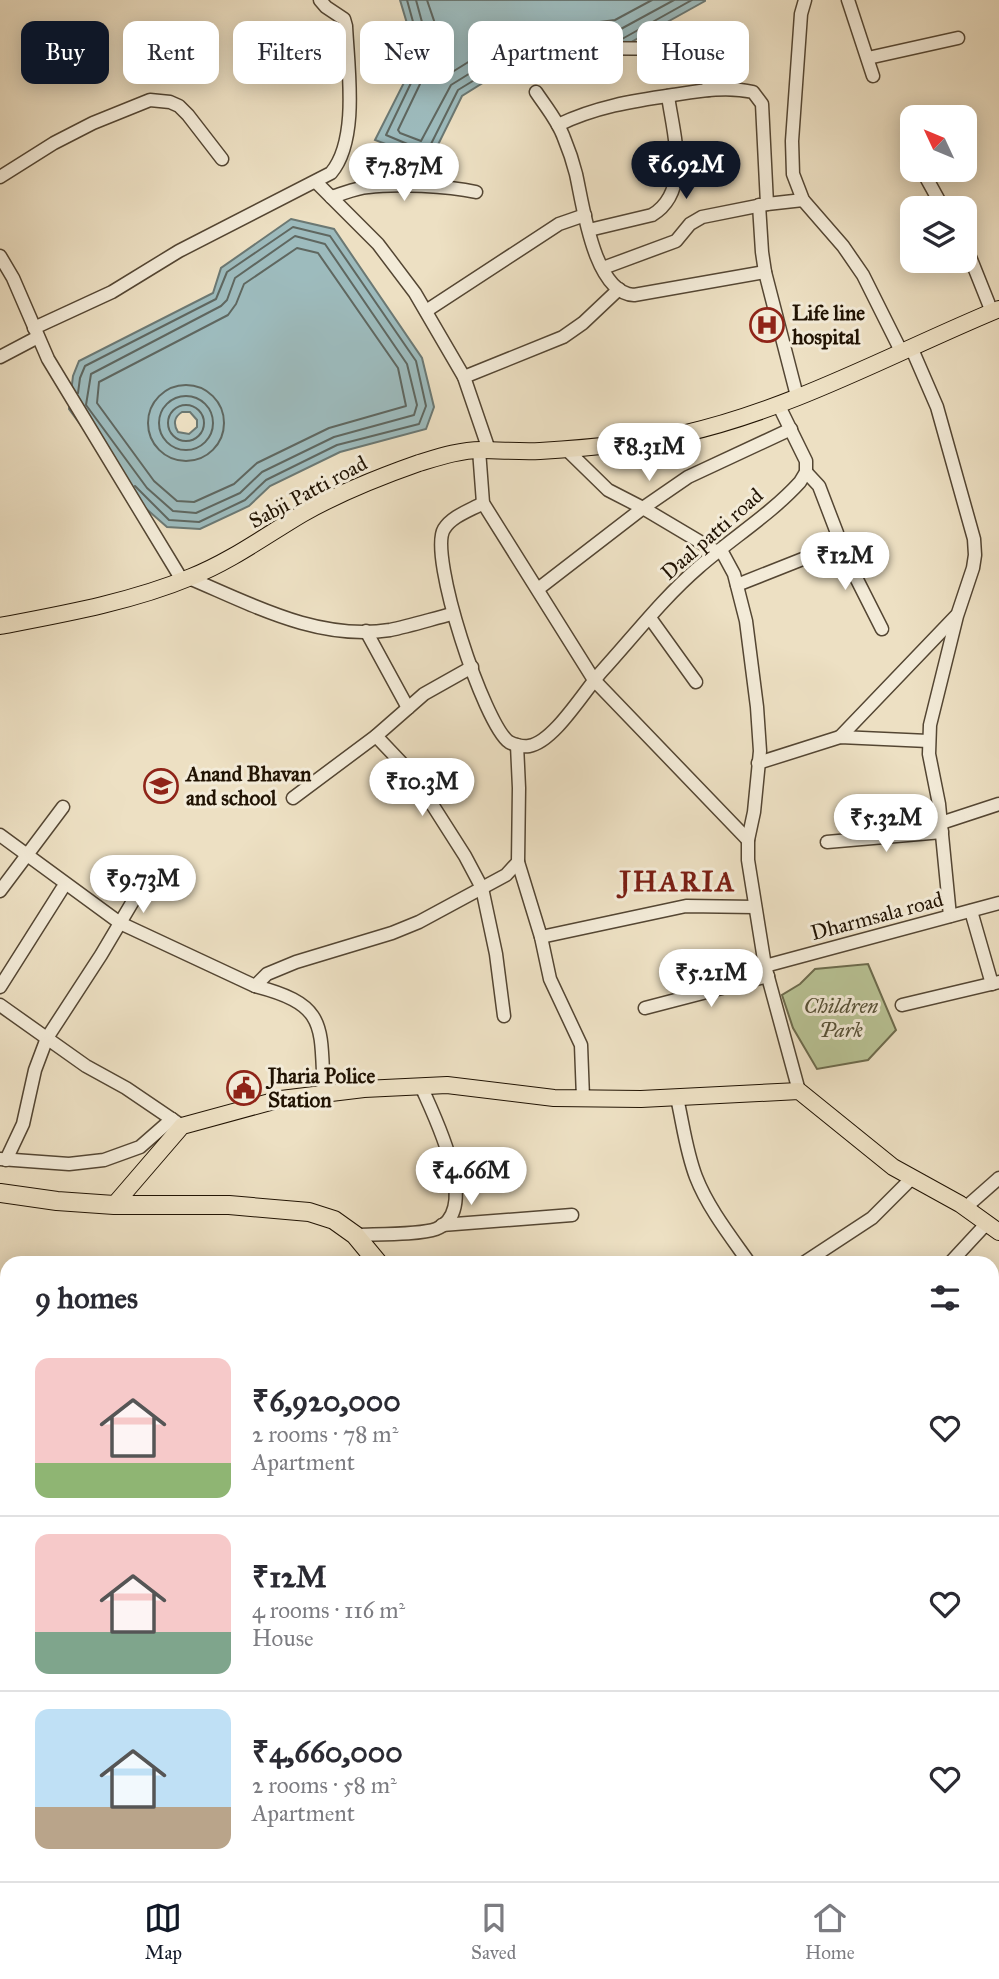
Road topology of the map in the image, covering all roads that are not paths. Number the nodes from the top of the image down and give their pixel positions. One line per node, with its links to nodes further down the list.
1 (320, 0): 14 (street)
2 (805, 0): 17 (street)
3 (848, 0): 6 (street)
4 (958, 38): 6 (street)
5 (623, 49): 8 (street)
6 (868, 58): 7 (street)
7 (873, 76)
8 (708, 90): 10 (street); 18 (street)
9 (536, 92): 11 (street)
10 (668, 96): 11 (street); 20 (street)
11 (558, 125): 19 (street)
12 (222, 159): 13 (street)
13 (0, 177)
14 (316, 182): 16 (street); 28 (street)
15 (476, 192): 16 (street)
16 (331, 197): 27 (street)
17 (803, 200): 18 (street); 29 (street)
18 (763, 205): 22 (street); 24 (street)
19 (585, 215): 20 (street); 27 (street)
20 (589, 230): 22 (street)
21 (0, 256): 28 (street)
22 (603, 268): 25 (street)
23 (977, 271): 26 (street)
24 (765, 272): 25 (street); 32 (street)
25 (619, 289): 31 (street)
26 (995, 310): 29 (main road, Sabji Patti road)
27 (426, 311): 31 (street)
28 (36, 333): 30 (street); 42 (street)
29 (906, 349): 32 (main road, Sabji Patti road); 46 (street)
30 (0, 357)
31 (464, 377): 36 (street)
32 (797, 396): 33 (main road, Sabji Patti road)
33 (778, 404): 34 (street); 35 (main road, Sabji Patti road)
34 (791, 429): 37 (street); 39 (street)
35 (566, 449): 36 (main road, Sabji Patti road); 39 (street)
36 (484, 450): 38 (street); 42 (main road, Sabji Patti road)
37 (806, 472): 40 (street); 41 (street, Daal patti road)
38 (483, 503): 44 (street); 45 (street)
39 (643, 508): 41 (street); 44 (street)
40 (837, 540): 43 (street); 49 (street)
41 (719, 551): 43 (street); 47 (street, Daal patti road)
42 (186, 579): 48 (main road, Sabji Patti road); 50 (street)
43 (737, 585): 59 (street)
44 (538, 589): 52 (street)
45 (452, 614): 50 (street); 51 (street)
46 (957, 615): 56 (street); 57 (street)
47 (650, 618): 52 (street, Daal patti road); 53 (street)
48 (0, 626)
49 (882, 629)
50 (366, 631): 54 (street)
51 (472, 667): 54 (street); 58 (street)
52 (594, 680): 58 (street, Daal patti road); 65 (street)
53 (696, 682)
54 (408, 708): 55 (street)
55 (376, 736): 60 (street); 69 (street)
56 (841, 737): 57 (street); 59 (street)
57 (928, 741): 63 (street)
58 (517, 745): 68 (street)
59 (758, 763): 65 (street)
60 (293, 798)
61 (999, 804): 63 (street)
62 (63, 807): 67 (street)
63 (941, 828): 66 (street); 76 (street)
64 (0, 835): 67 (street)
65 (748, 840): 74 (street)
66 (827, 842)
67 (28, 853): 71 (street); 77 (street)
68 (518, 862): 69 (street); 78 (street)
69 (482, 888): 81 (street); 86 (street)
70 (62, 889): 82 (street)
71 (0, 891)
72 (139, 891): 77 (street)
73 (999, 903): 75 (street, Dharmsala road)
74 (755, 907): 78 (street); 79 (street)
75 (971, 911): 76 (street, Dharmsala road); 80 (street)
76 (950, 916): 79 (street, Dharmsala road)
77 (120, 923): 81 (street); 87 (street)
78 (541, 937): 91 (street)
79 (767, 971): 85 (street, Dharmsala road); 89 (street)
80 (996, 983): 84 (street)
81 (255, 986): 90 (street)
82 (0, 988)
83 (0, 1005): 87 (street)
84 (902, 1005)
85 (645, 1008)
86 (504, 1016)
87 (47, 1038): 93 (street); 94 (street)
88 (421, 1086): 90 (main road); 91 (main road); 101 (street)
89 (799, 1090): 92 (main road); 95 (main road)
90 (324, 1093): 93 (main road)
91 (583, 1098): 92 (main road)
92 (677, 1098): 105 (street)
93 (177, 1123): 94 (street); 98 (main road)
94 (3, 1160)
95 (912, 1178): 99 (main road); 106 (street)
96 (999, 1178): 99 (street)
97 (0, 1192): 98 (highway)
98 (114, 1205): 103 (highway)
99 (965, 1208): 102 (main road)
100 (572, 1215): 101 (street)
101 (442, 1225): 103 (street)
102 (993, 1228): 107 (street)
103 (355, 1235): 104 (highway)
104 (372, 1256)
105 (745, 1256)
106 (814, 1256)
107 (959, 1256)

